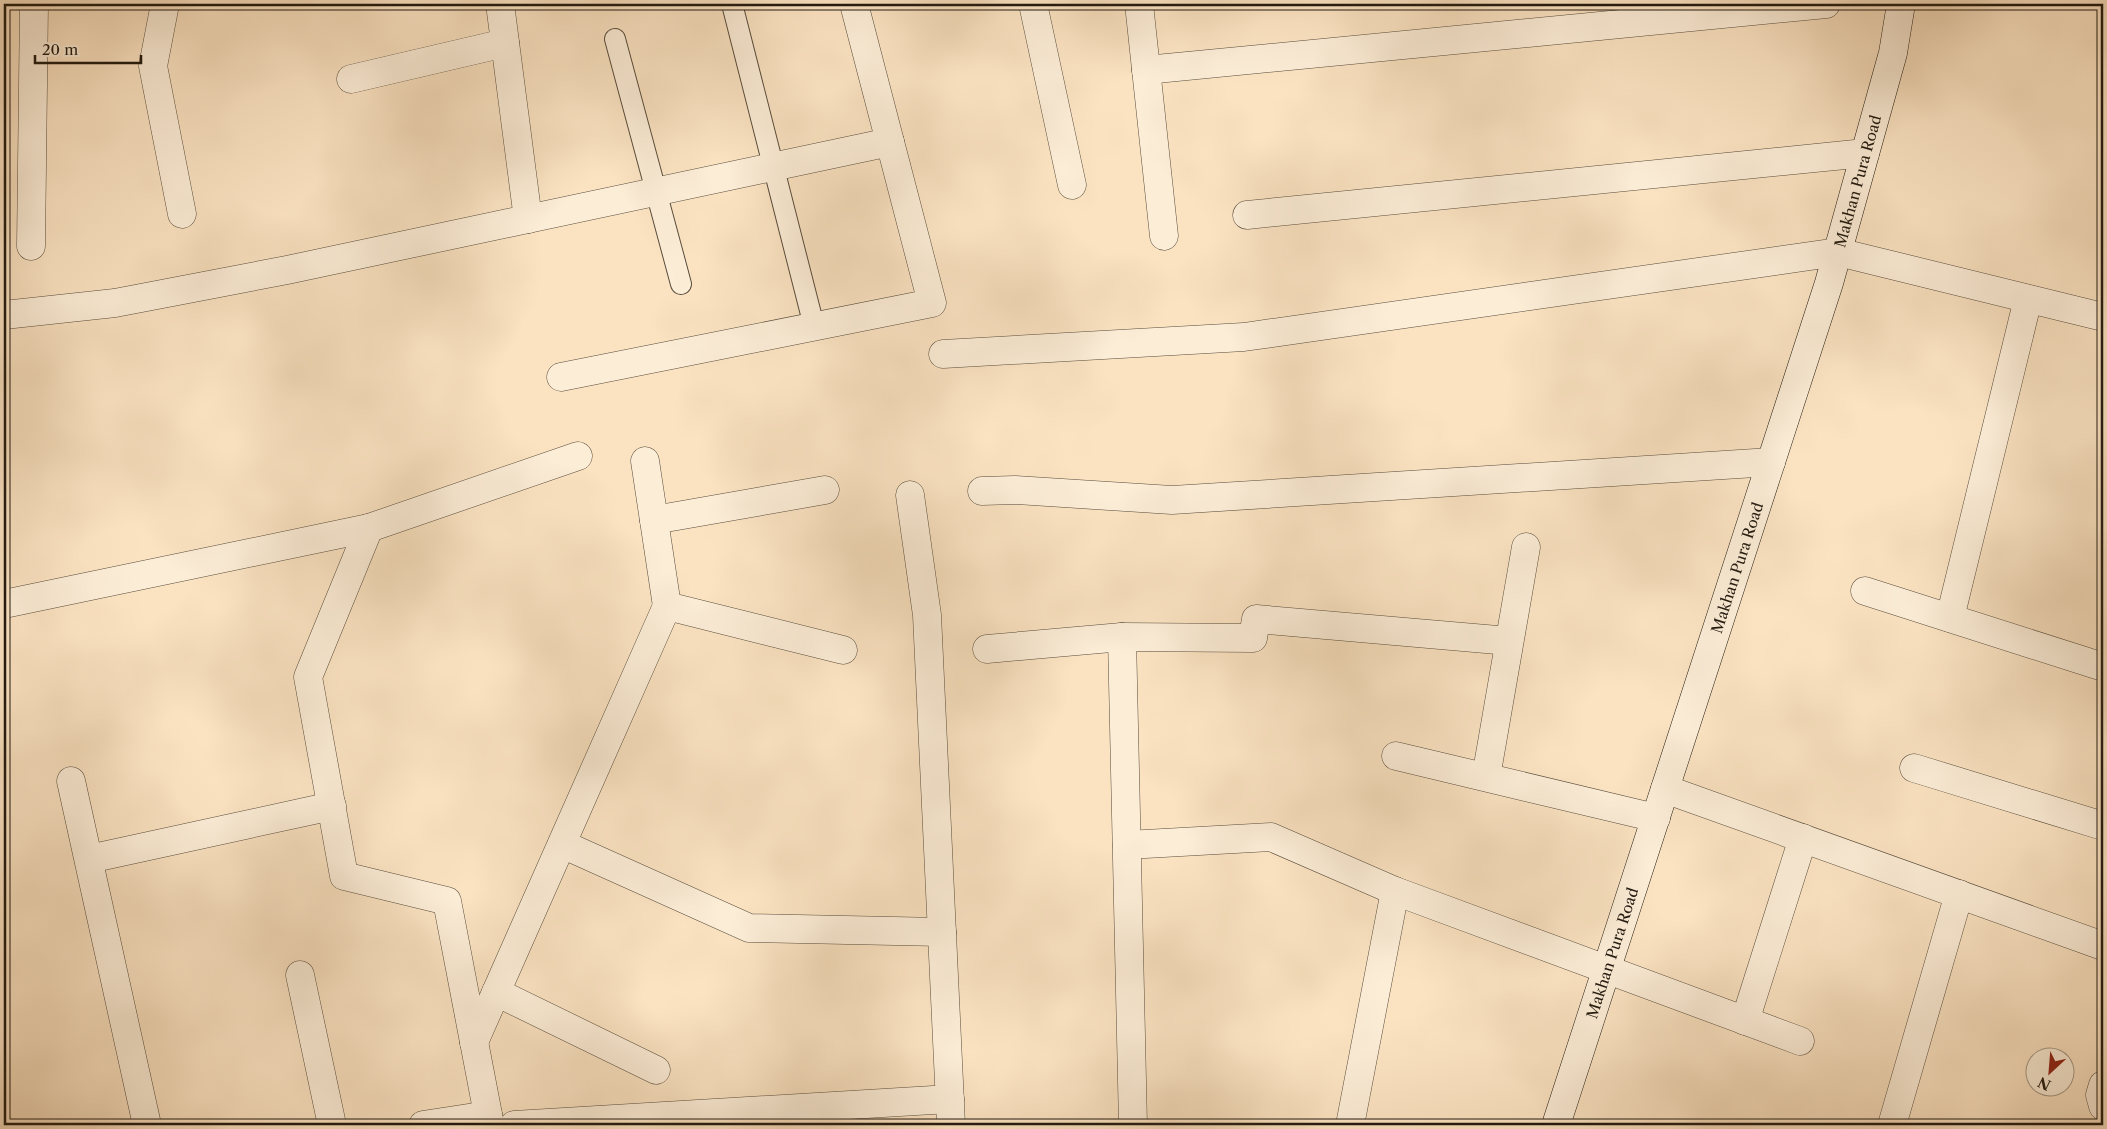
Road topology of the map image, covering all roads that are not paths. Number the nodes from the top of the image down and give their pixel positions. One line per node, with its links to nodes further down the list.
1 (34, 4): 24 (street)
2 (165, 4): 20 (street)
3 (500, 4): 12 (street)
4 (732, 4): 17 (lane)
5 (854, 4): 15 (street)
6 (1033, 4): 18 (street)
7 (1139, 4): 13 (street)
8 (1826, 4): 10 (street)
9 (1901, 4): 16 (street, Makhan Pura Road)
10 (1702, 10): 13 (street)
11 (615, 39): 19 (lane)
12 (505, 43): 14 (street); 22 (street)
13 (1146, 70): 23 (street)
14 (351, 79)
15 (890, 142): 17 (street); 30 (street)
16 (1865, 153): 21 (street); 25 (street, Makhan Pura Road)
17 (774, 167): 19 (street); 30 (lane)
18 (1072, 185)
19 (656, 192): 22 (street); 26 (lane)
20 (182, 214)
21 (1247, 215)
22 (528, 219): 28 (street)
23 (1164, 236)
24 (30, 246)
25 (1838, 252): 27 (street); 31 (street); 35 (street, Makhan Pura Road)
26 (681, 284)
27 (2028, 299): 29 (street); 45 (street)
28 (4, 315)
29 (2103, 317)
30 (814, 326): 32 (street)
31 (943, 354)
32 (561, 377)
33 (578, 456): 40 (street)
34 (645, 460): 39 (street)
35 (1771, 462): 37 (street); 55 (street, Makhan Pura Road)
36 (825, 490): 39 (street)
37 (982, 491)
38 (910, 495): 65 (street)
39 (654, 520): 44 (street)
40 (369, 528): 43 (street); 56 (street)
41 (1526, 547): 47 (street)
42 (1865, 591): 45 (street)
43 (4, 604)
44 (667, 606): 49 (street); 60 (street)
45 (1950, 618): 50 (street)
46 (1122, 636): 47 (street); 48 (street); 61 (street)
47 (1510, 641): 53 (street)
48 (987, 649)
49 (843, 650)
50 (2101, 659)
51 (1396, 756): 53 (street)
52 (1914, 768): 58 (street)
53 (1486, 777): 57 (street)
54 (71, 781): 62 (street)
55 (1666, 789): 57 (street, Makhan Pura Road); 59 (street)
56 (332, 806): 62 (street); 71 (street)
57 (1656, 818): 67 (street, Makhan Pura Road)
58 (2103, 826)
59 (1803, 838): 64 (street); 70 (street)
60 (562, 844): 65 (street); 69 (street)
61 (1127, 845): 63 (street); 80 (street)
62 (88, 859): 76 (street)
63 (1395, 891): 67 (street); 81 (street)
64 (1960, 894): 66 (street); 83 (street)
65 (942, 932): 74 (street)
66 (2103, 946)
67 (1606, 970): 70 (street); 82 (street, Makhan Pura Road)
68 (300, 975): 77 (street)
69 (496, 992): 71 (street); 73 (street)
70 (1745, 1022): 72 (street)
71 (474, 1042): 75 (street)
72 (1800, 1042)
73 (656, 1070)
74 (950, 1112): 79 (street)
75 (489, 1120): 78 (street)
76 (147, 1125)
77 (332, 1125)
78 (423, 1125)
79 (514, 1125)
80 (1133, 1125)
81 (1350, 1125)
82 (1556, 1125)
83 (1892, 1125)

